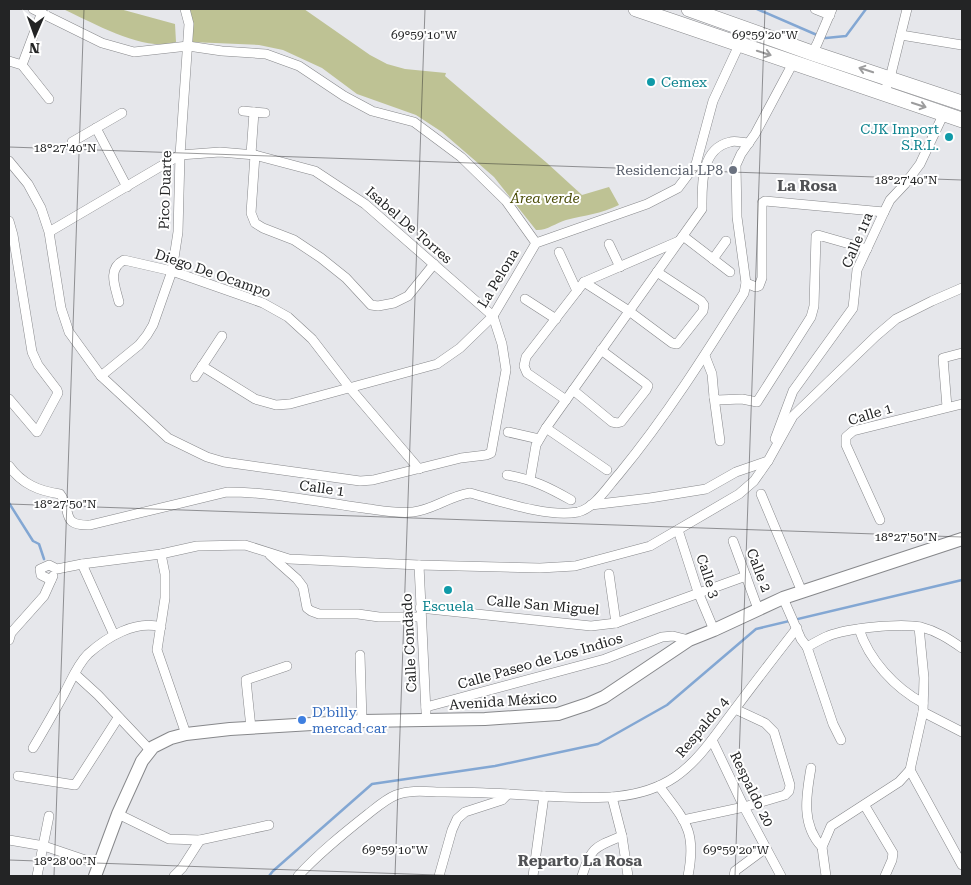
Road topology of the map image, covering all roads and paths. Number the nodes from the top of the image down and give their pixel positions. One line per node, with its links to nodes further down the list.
1 (185, 9): 12 (street, Pico Duarte)
2 (636, 9): 8 (main road)
3 (814, 9): 7 (street)
4 (907, 9): 9 (street)
5 (692, 10): 8 (main road); 13 (main road)
6 (38, 11): 12 (street); 16 (street)
7 (831, 12): 13 (street)
8 (690, 27): 10 (main road)
9 (901, 35): 11 (street); 17 (street)
10 (740, 45): 15 (main road, one-way to 15); 39 (street, La Pelona)
11 (962, 45)
12 (188, 46): 31 (street, Pico Duarte); 39 (street)
13 (814, 48): 17 (main road, one-way to 13)
14 (9, 61): 16 (street)
15 (793, 63): 18 (main road); 29 (street)
16 (22, 65): 19 (street)
17 (890, 78): 18 (street); 20 (main road)
18 (884, 93): 25 (main road, one-way to 25)
19 (49, 99)
20 (962, 103)
21 (243, 112): 22 (street)
22 (254, 112): 24 (street); 30 (street)
23 (122, 113): 27 (street)
24 (265, 113)
25 (944, 113): 26 (main road); 34 (street, Calle 1ra)
26 (962, 120)
27 (96, 128): 28 (street); 33 (street)
28 (72, 142)
29 (749, 143): 37 (street); 50 (street)
30 (253, 154): 31 (street, Isabel De Torres); 44 (street, Isabel De Torres); 44 (street)
31 (180, 155): 33 (street, Isabel De Torres); 46 (street, Pico Duarte)
32 (9, 161): 36 (street)
33 (127, 187): 36 (street, Isabel De Torres)
34 (884, 212): 41 (street, Calle 1ra); 50 (street)
35 (9, 221): 68 (street)
36 (49, 232): 63 (street)
37 (681, 238): 43 (street); 45 (street); 47 (street)
38 (726, 241): 43 (street)
39 (536, 243): 56 (street, La Pelona)
40 (609, 244): 45 (street)
41 (867, 249): 67 (street); 76 (street, Calle 1ra)
42 (559, 252): 52 (street)
43 (713, 259): 48 (street)
44 (434, 264): 56 (street, Isabel De Torres)
45 (620, 267): 49 (street)
46 (172, 271): 54 (street, Diego De Ocampo); 63 (street, Pico Duarte); 65 (street, Diego De Ocampo)
47 (657, 272): 55 (street); 55 (street)
48 (730, 272)
49 (584, 282): 52 (street); 55 (street)
50 (746, 283): 61 (street)
51 (962, 288): 76 (street)
52 (577, 291): 57 (street)
53 (525, 299): 57 (street)
54 (119, 302)
55 (629, 311): 59 (street)
56 (493, 316): 65 (street, La Pelona); 78 (street)
57 (556, 319): 69 (street)
58 (222, 336): 62 (street)
59 (601, 350): 66 (street); 66 (street)
60 (962, 353): 71 (street)
61 (705, 356): 67 (street); 84 (street)
62 (202, 366): 64 (street); 65 (street, La Pelona)
63 (101, 376): 78 (street)
64 (195, 377)
65 (349, 387): 78 (street, Diego De Ocampo)
66 (573, 390): 69 (street)
67 (714, 397): 75 (street)
68 (9, 399)
69 (566, 400): 72 (street)
70 (962, 404): 71 (street, Calle 1)
71 (947, 407): 85 (street, Calle 1)
72 (546, 428): 74 (street); 79 (street)
73 (508, 432): 74 (street)
74 (539, 439): 81 (street)
75 (720, 441)
76 (768, 461): 84 (street); 86 (street)
77 (9, 466): 84 (street, Calle 1)
78 (419, 469)
79 (607, 470)
80 (507, 475): 81 (street)
81 (530, 480): 83 (street)
82 (761, 494): 98 (street)
83 (571, 500)
84 (591, 505)
85 (880, 520)
86 (678, 530): 92 (street); 97 (street, Calle 3)
87 (962, 539): 98 (street, Avenida México)
88 (733, 541): 95 (street, Calle 2)
89 (266, 553): 90 (street); 92 (street); 102 (street)
90 (161, 554): 91 (street); 104 (street)
91 (82, 564): 93 (street); 109 (street)
92 (419, 565): 100 (street, Calle Condado)
93 (57, 570): 96 (street); 96 (street)
94 (609, 574): 103 (street)
95 (746, 576): 97 (street, Calle San Miguel); 101 (street, Calle 2)
96 (51, 580): 110 (street)
97 (698, 592): 103 (street, Calle San Miguel); 108 (street, Calle 3)
98 (802, 592): 99 (street, Avenida México)
99 (783, 598): 101 (street, Avenida México); 106 (street)
100 (420, 608): 102 (street, Calle Condado); 103 (street, Calle San Miguel)
101 (758, 610): 108 (street, Avenida México)
102 (420, 618): 119 (street, Calle Condado)
103 (616, 623)
104 (161, 627): 109 (street); 124 (street)
105 (919, 627): 107 (street); 113 (street); 117 (street)
106 (797, 628): 112 (street); 118 (street, Respaldo 4)
107 (859, 629): 112 (street); 117 (street)
108 (714, 630): 111 (street, Avenida México)
109 (114, 635): 116 (street)
110 (9, 640)
111 (689, 640): 119 (street, Calle Paseo de Los Indios); 119 (street, Avenida México)
112 (807, 647): 126 (street)
113 (962, 648)
114 (360, 655): 121 (street)
115 (287, 666): 122 (street)
116 (75, 674): 120 (street); 127 (street)
117 (923, 707): 123 (street); 130 (street)
118 (735, 709): 125 (street, Respaldo 4); 137 (street)
119 (426, 713): 121 (street, Avenida México)
120 (118, 718): 128 (street); 131 (street)
121 (362, 721): 122 (street, Avenida México)
122 (251, 728): 124 (street, Avenida México)
123 (962, 732)
124 (186, 734): 128 (street, Avenida México)
125 (712, 740): 132 (street, Respaldo 4); 137 (street, Respaldo 20)
126 (841, 740)
127 (33, 748)
128 (150, 750): 138 (street)
129 (811, 768): 146 (street)
130 (910, 770): 136 (street); 148 (street)
131 (18, 776)
132 (659, 786): 135 (street, Respaldo 4); 140 (street)
133 (508, 794): 134 (street, Respaldo 4); 152 (street, Respaldo 4); 153 (street)
134 (544, 796): 135 (street, Respaldo 4); 154 (street)
135 (612, 797): 142 (street)
136 (865, 806): 146 (street); 161 (street)
137 (744, 807): 140 (street); 147 (street, Respaldo 20)
138 (118, 814): 144 (street); 149 (street)
139 (49, 816): 145 (street)
140 (684, 820): 157 (street)
141 (269, 825): 144 (street)
142 (622, 836): 155 (street); 156 (street)
143 (9, 840): 145 (street)
144 (200, 840): 151 (street)
145 (44, 846): 149 (street); 150 (street)
146 (822, 847): 160 (street)
147 (766, 848): 158 (street); 159 (street, Respaldo 20)
148 (962, 865)
149 (97, 870)
150 (38, 876)
151 (174, 876)
152 (298, 876)
153 (440, 876)
154 (533, 876)
155 (582, 876)
156 (628, 876)
157 (688, 876)
158 (734, 876)
159 (781, 876)
160 (826, 876)
161 (884, 876)

